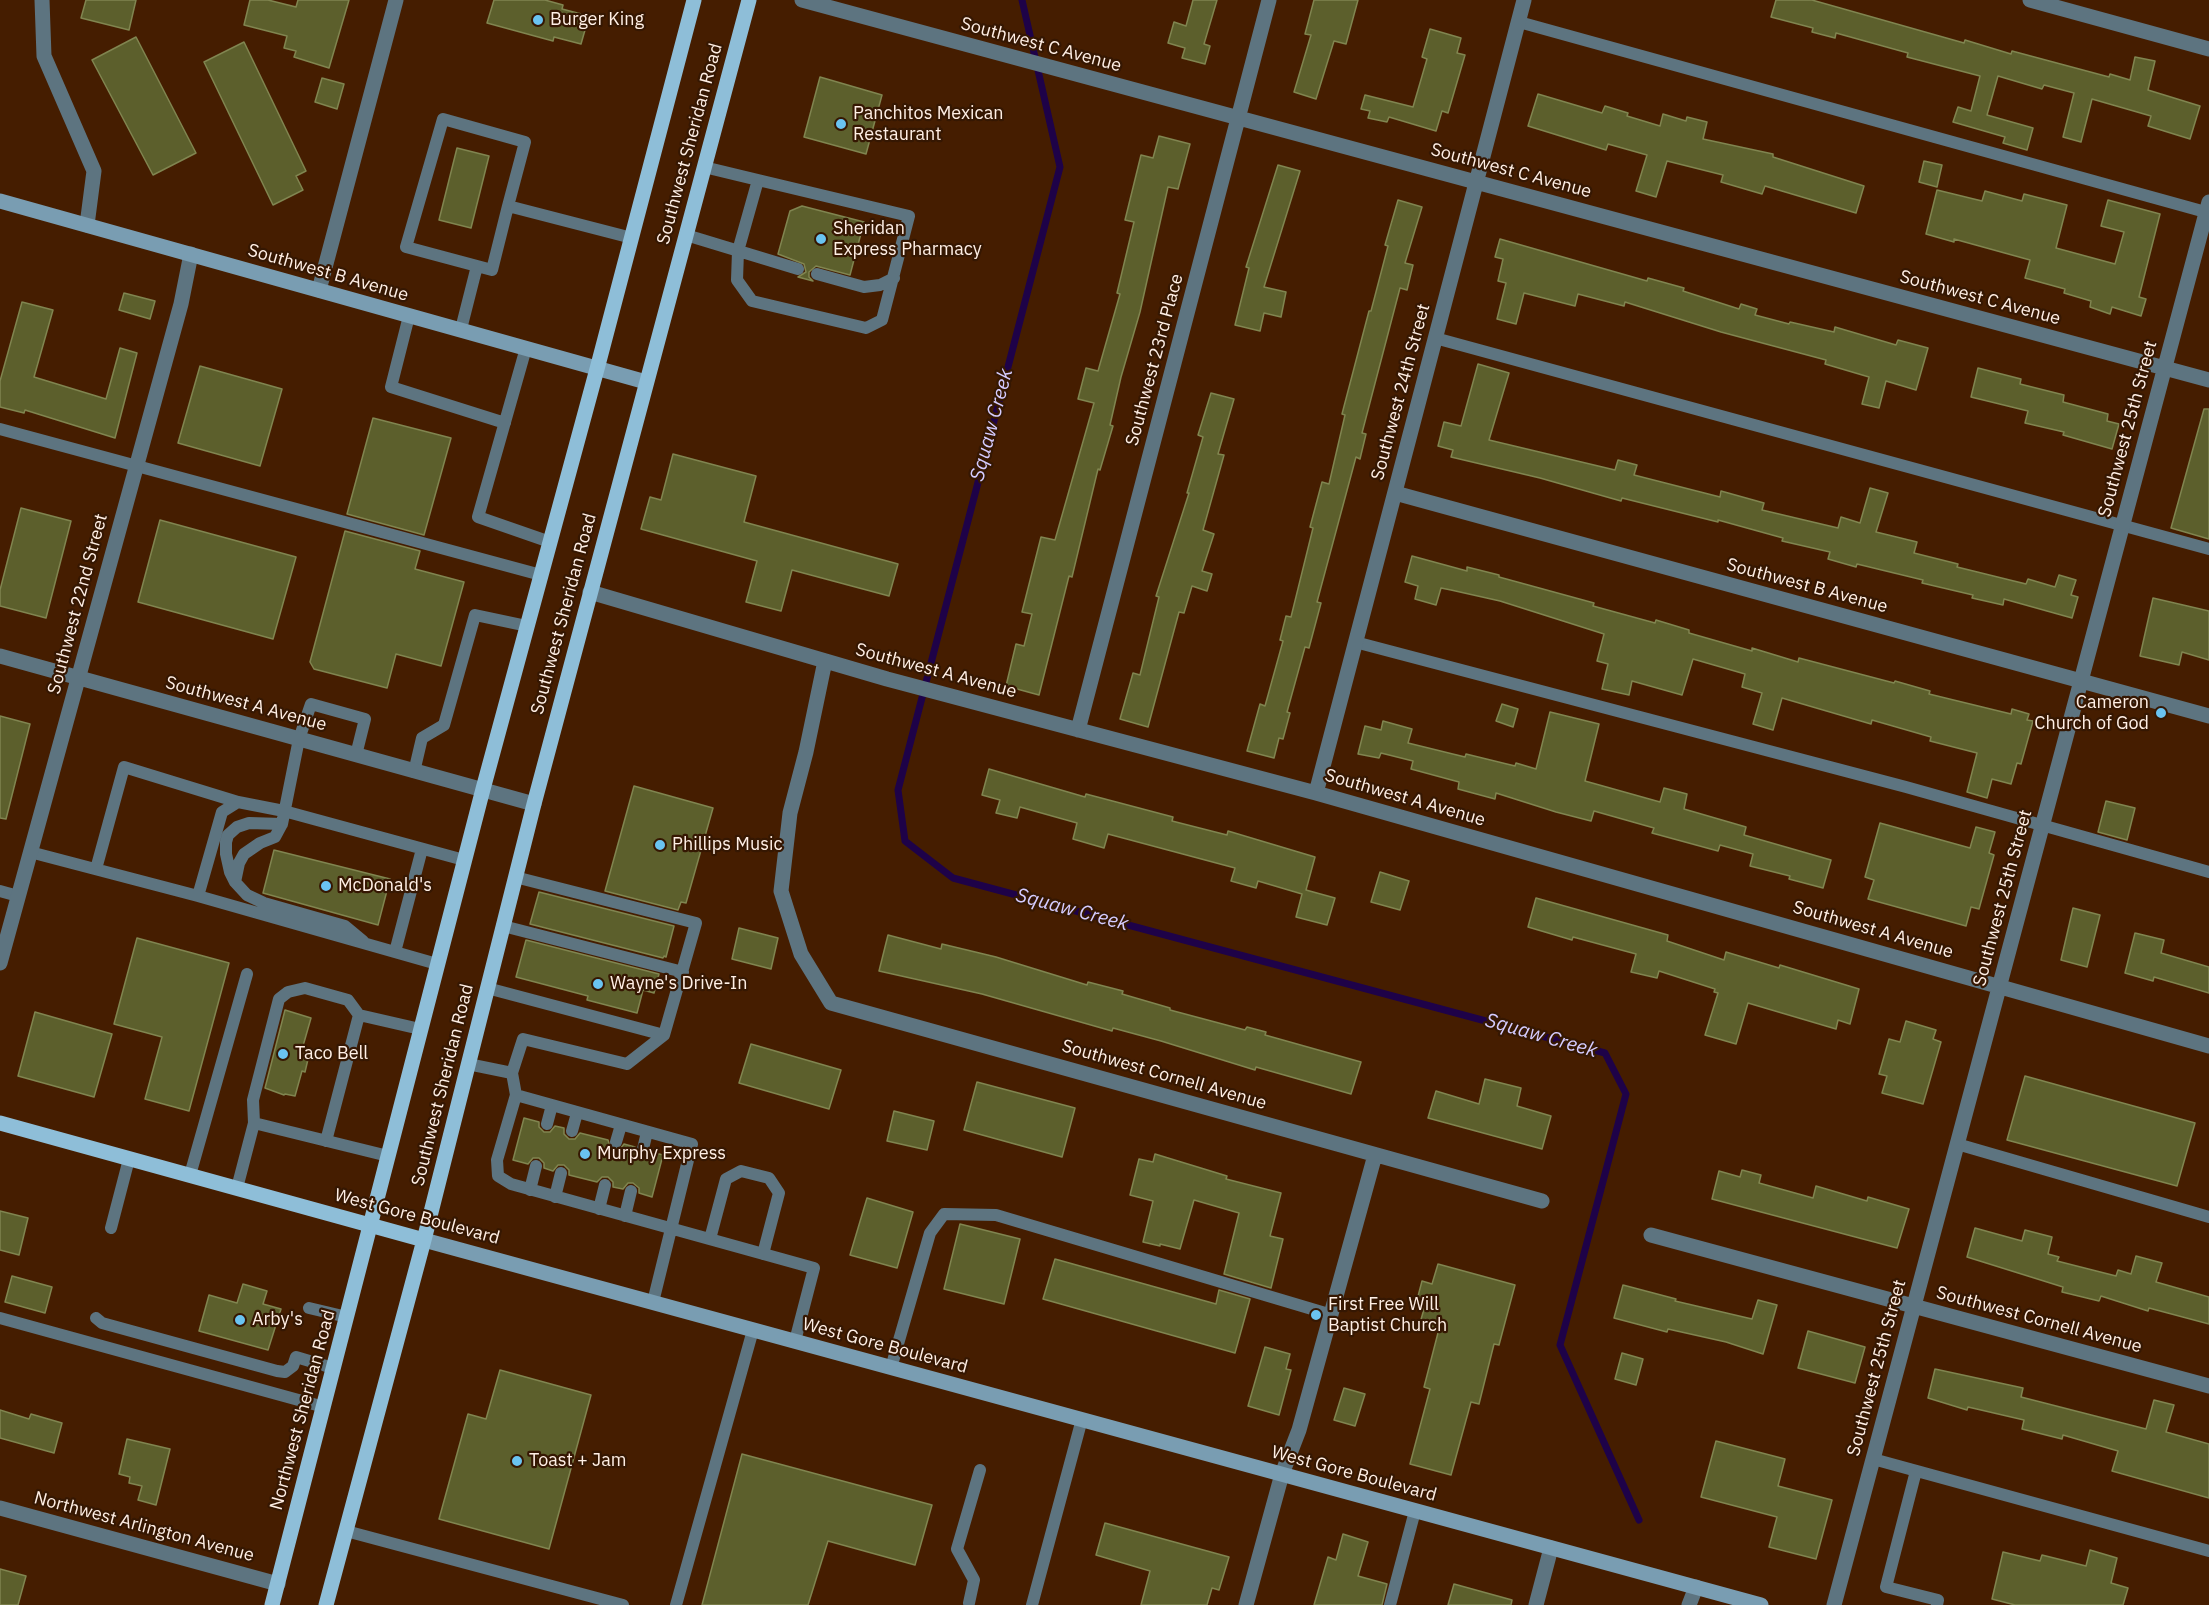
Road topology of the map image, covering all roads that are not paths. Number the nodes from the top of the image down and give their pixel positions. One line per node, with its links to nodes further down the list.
1 (42, 0): 18 (street)
2 (396, 0): 27 (street)
3 (694, 0): 20 (main road, Southwest Sheridan Road)
4 (749, 0): 12 (main road, Southwest Sheridan Road)
5 (802, 0): 11 (street, Southwest C Avenue)
6 (1269, 0): 11 (street, Southwest 23rd Place)
7 (1524, 0): 9 (street, Southwest 24th Street)
8 (2030, 0): 10 (street)
9 (1519, 22): 14 (street, Southwest 24th Street); 17 (lane)
10 (2209, 49)
11 (1238, 118): 14 (street, Southwest C Avenue); 52 (street, Southwest 23rd Place)
12 (704, 167): 13 (lane); 19 (main road, Southwest Sheridan Road)
13 (758, 180): 21 (lane); 26 (lane)
14 (1476, 182): 30 (street, Southwest 24th Street); 32 (street, Southwest C Avenue)
15 (0, 201): 18 (main road, Southwest B Avenue)
16 (508, 206): 20 (lane); 23 (lane); 23 (lane)
17 (2208, 209): 32 (street, Southwest 25th Street)
18 (87, 225): 22 (main road, Southwest B Avenue)
19 (686, 235): 21 (lane); 35 (main road, Southwest Sheridan Road)
20 (632, 238): 33 (main road, Southwest Sheridan Road)
21 (738, 251): 24 (lane); 26 (lane)
22 (191, 254): 27 (main road, Southwest B Avenue); 38 (street, Southwest 22nd Street)
23 (477, 266): 29 (lane)
24 (798, 269)
25 (817, 274): 26 (lane)
26 (894, 278)
27 (319, 290): 28 (main road, Southwest B Avenue)
28 (409, 315): 29 (main road, Southwest B Avenue); 36 (lane)
29 (461, 329): 31 (main road, Southwest B Avenue)
30 (1435, 338): 39 (street, Southwest 24th Street); 40 (lane)
31 (526, 348): 33 (main road, Southwest B Avenue); 36 (lane)
32 (2165, 368): 34 (street, Southwest C Avenue); 40 (street, Southwest 25th Street)
33 (597, 369): 35 (main road, Southwest B Avenue); 41 (main road, Southwest Sheridan Road)
34 (2209, 380)
35 (646, 382): 44 (main road, Southwest Sheridan Road)
36 (505, 423): 41 (lane)
37 (0, 429): 38 (lane)
38 (136, 466): 43 (lane); 49 (street, Southwest 22nd Street)
39 (1395, 493): 46 (street, Southwest 24th Street); 50 (street, Southwest B Avenue)
40 (2122, 525): 42 (lane); 50 (street, Southwest 25th Street)
41 (550, 542): 43 (main road, Southwest Sheridan Road)
42 (2209, 549)
43 (541, 575): 45 (main road, Southwest Sheridan Road)
44 (590, 592): 48 (street, Southwest A Avenue); 59 (main road, Southwest Sheridan Road)
45 (527, 626): 55 (lane); 56 (main road, Southwest Sheridan Road)
46 (1355, 642): 57 (street, Southwest 24th Street); 62 (lane)
47 (0, 656): 49 (street, Southwest A Avenue)
48 (825, 661): 52 (street, Southwest A Avenue); 101 (street, Southwest Cornell Avenue)
49 (78, 678): 53 (street, Southwest A Avenue); 64 (street, Southwest 22nd Street)
50 (2081, 681): 51 (street, Southwest B Avenue); 62 (street, Southwest 25th Street)
51 (2209, 716)
52 (1078, 730): 57 (street, Southwest A Avenue)
53 (299, 739): 54 (street, Southwest A Avenue); 54 (lane); 60 (lane)
54 (356, 754): 55 (street, Southwest A Avenue)
55 (414, 772): 56 (street, Southwest A Avenue)
56 (483, 789): 59 (street, Southwest A Avenue); 65 (main road, Southwest Sheridan Road)
57 (1316, 793): 80 (street, Southwest A Avenue)
58 (238, 802): 60 (lane); 66 (lane); 72 (lane)
59 (534, 804): 68 (main road, Southwest Sheridan Road)
60 (284, 811): 61 (lane); 63 (lane)
61 (282, 824): 69 (lane); 69 (lane)
62 (2042, 825): 67 (lane); 80 (street, Southwest 25th Street)
63 (422, 849): 65 (lane); 75 (lane)
64 (30, 852): 66 (lane); 71 (street, Southwest 22nd Street)
65 (464, 860): 77 (main road, Southwest Sheridan Road)
66 (96, 869): 72 (lane)
67 (2209, 872)
68 (515, 877): 73 (main road, Southwest Sheridan Road); 78 (lane)
69 (236, 882): 74 (lane)
70 (0, 891): 71 (lane)
71 (18, 896): 76 (street, Southwest 22nd Street)
72 (198, 896): 74 (lane)
73 (503, 926): 78 (lane); 81 (main road, Southwest Sheridan Road)
74 (366, 944): 75 (lane)
75 (395, 952): 77 (lane)
76 (0, 963)
77 (437, 964): 83 (main road, Southwest Sheridan Road)
78 (683, 972): 84 (lane)
79 (247, 974): 106 (lane)
80 (2000, 986): 85 (street, Southwest A Avenue); 99 (street, Southwest 25th Street)
81 (487, 988): 84 (lane); 86 (main road, Southwest Sheridan Road)
82 (359, 1015): 83 (lane); 92 (lane); 97 (lane)
83 (420, 1029): 102 (main road, Southwest Sheridan Road)
84 (664, 1035): 87 (lane)
85 (2209, 1046)
86 (468, 1064): 87 (lane); 121 (main road, Southwest Sheridan Road)
87 (512, 1073): 88 (lane)
88 (516, 1095): 89 (lane); 109 (lane)
89 (552, 1105): 90 (lane); 93 (lane)
90 (577, 1113): 94 (lane); 95 (lane)
91 (0, 1123): 103 (main road, West Gore Boulevard)
92 (254, 1124): 97 (lane); 108 (lane)
93 (547, 1124)
94 (621, 1125): 96 (lane); 98 (lane)
95 (573, 1131)
96 (647, 1132): 100 (lane); 118 (lane)
97 (326, 1141): 102 (lane)
98 (616, 1142)
99 (1957, 1144): 115 (lane); 124 (street, Southwest 25th Street)
100 (643, 1149)
101 (1375, 1155): 112 (street, Southwest Cornell Avenue); 126 (street)
102 (388, 1156): 116 (main road, Southwest Sheridan Road)
103 (129, 1159): 106 (main road, West Gore Boulevard); 117 (lane)
104 (536, 1166): 109 (lane)
105 (561, 1173): 111 (lane)
106 (190, 1175): 108 (main road, West Gore Boulevard)
107 (606, 1185): 113 (lane)
108 (237, 1188): 116 (main road, West Gore Boulevard)
109 (530, 1190): 111 (lane)
110 (631, 1191): 114 (lane)
111 (555, 1197): 113 (lane)
112 (1542, 1201)
113 (599, 1209): 114 (lane)
114 (625, 1216): 118 (lane)
115 (2209, 1217)
116 (370, 1225): 121 (main road, West Gore Boulevard); 127 (main road, Northwest Sheridan Road)
117 (111, 1228)
118 (671, 1228): 120 (lane); 123 (lane)
119 (1651, 1235): 124 (street, Southwest Cornell Avenue)
120 (710, 1239): 122 (lane); 122 (lane)
121 (424, 1240): 123 (main road, West Gore Boulevard); 143 (main road)
122 (763, 1254): 131 (lane)
123 (653, 1302): 130 (main road, West Gore Boulevard)
124 (1914, 1306): 134 (street, Southwest Cornell Avenue); 137 (street, Southwest 25th Street)
125 (309, 1308): 127 (lane)
126 (1332, 1315): 133 (lane); 140 (street)
127 (347, 1317): 132 (main road, Northwest Sheridan Road)
128 (0, 1318): 135 (lane)
129 (96, 1318): 132 (lane)
130 (753, 1330): 131 (main road, West Gore Boulevard); 152 (lane)
131 (795, 1341): 133 (main road, West Gore Boulevard)
132 (333, 1368): 135 (main road, Northwest Sheridan Road)
133 (891, 1368): 136 (main road, West Gore Boulevard)
134 (2209, 1386)
135 (324, 1407): 146 (main road, Northwest Sheridan Road)
136 (1082, 1419): 140 (main road, West Gore Boulevard); 153 (lane)
137 (1873, 1459): 139 (lane); 159 (street, Southwest 25th Street)
138 (980, 1470): 148 (lane)
139 (1916, 1471): 145 (lane); 160 (lane)
140 (1282, 1474): 142 (main road, West Gore Boulevard); 154 (street)
141 (0, 1508): 146 (street, Northwest Arlington Avenue)
142 (1415, 1511): 144 (main road, West Gore Boulevard); 155 (lane)
143 (346, 1531): 150 (main road); 151 (lane)
144 (1551, 1548): 147 (main road, West Gore Boulevard); 156 (street)
145 (2209, 1551)
146 (278, 1584): 149 (main road, Northwest Sheridan Road)
147 (1696, 1587): 157 (street); 158 (main road, West Gore Boulevard)
148 (972, 1604)
149 (272, 1605)
150 (326, 1605)
151 (624, 1605)
152 (676, 1605)
153 (1032, 1605)
154 (1246, 1605)
155 (1390, 1605)
156 (1536, 1605)
157 (1689, 1605)
158 (1761, 1605)
159 (1834, 1605)
160 (1937, 1605)

